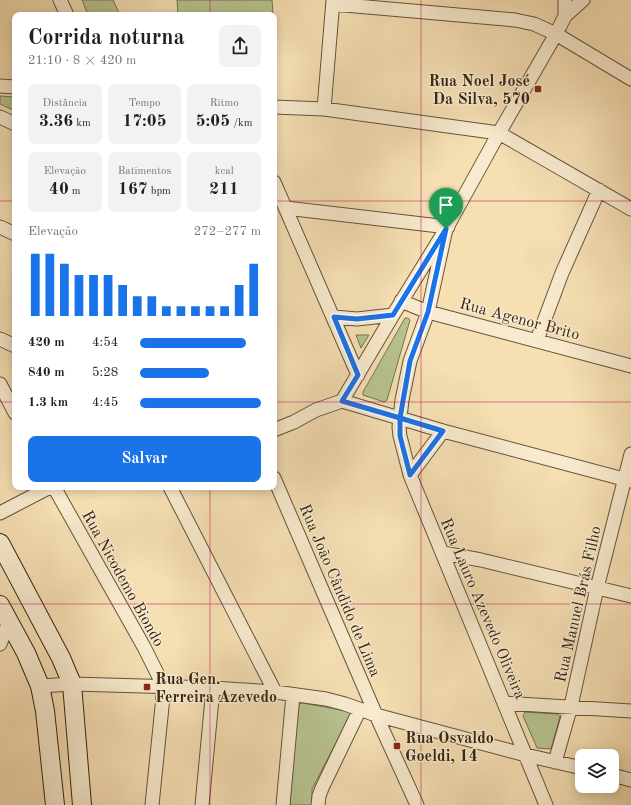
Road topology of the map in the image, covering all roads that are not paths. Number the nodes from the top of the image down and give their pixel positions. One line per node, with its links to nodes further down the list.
1 (60, 0): 5 (street)
2 (565, 0): 6 (street)
3 (583, 0): 6 (street)
4 (333, 2): 7 (street); 12 (street)
5 (66, 12)
6 (565, 16): 7 (street)
7 (556, 34): 8 (street); 15 (street)
8 (631, 79)
9 (0, 86): 10 (street)
10 (12, 87)
11 (277, 107): 12 (street)
12 (324, 109): 15 (street)
13 (0, 117): 14 (street)
14 (12, 123)
15 (499, 133): 17 (street); 21 (street)
16 (277, 188): 18 (street)
17 (599, 190): 19 (street); 28 (street)
18 (286, 208): 21 (street); 26 (street)
19 (631, 209)
20 (0, 227): 22 (street)
21 (447, 228): 23 (street); 24 (street, Rua Lauro Azevedo Oliveira)
22 (12, 233)
23 (401, 301): 24 (street, Rua Agenor Brito); 25 (street)
24 (428, 312): 28 (street, Rua Agenor Brito); 35 (street, Rua Lauro Azevedo Oliveira)
25 (393, 315): 26 (street); 31 (street)
26 (334, 317): 31 (street)
27 (0, 339): 29 (street)
28 (537, 340): 30 (street, Rua Agenor Brito)
29 (12, 345)
30 (631, 366)
31 (358, 375): 33 (street)
32 (0, 384): 34 (street)
33 (342, 401): 35 (street); 36 (street)
34 (12, 407)
35 (400, 418): 37 (street); 39 (street, Rua Lauro Azevedo Oliveira)
36 (277, 429)
37 (443, 431): 39 (street); 40 (street)
38 (631, 454): 40 (street, Rua Manuel Brás Filho)
39 (410, 475): 47 (street, Rua Lauro Azevedo Oliveira)
40 (628, 480): 48 (street, Rua Manuel Brás Filho)
41 (277, 485): 63 (street, Rua João Cândido de Lima)
42 (44, 490): 45 (street)
43 (56, 490): 55 (street, Rua Nicodemo Biondo)
44 (172, 490): 57 (street)
45 (0, 514)
46 (0, 543): 53 (main road)
47 (443, 553): 48 (street); 59 (street, Rua Lauro Azevedo Oliveira)
48 (597, 588): 49 (street); 60 (street, Rua Manuel Brás Filho)
49 (631, 596)
50 (0, 605): 51 (main road)
51 (10, 622): 52 (street); 54 (main road)
52 (0, 644)
53 (72, 684): 54 (street); 55 (street); 70 (main road)
54 (40, 686): 69 (main road)
55 (164, 687): 56 (street); 71 (street)
56 (213, 688): 57 (street); 72 (street)
57 (274, 692): 58 (street)
58 (293, 695): 61 (street); 73 (street)
59 (505, 703): 60 (street); 64 (street, Rua Lauro Azevedo Oliveira)
60 (571, 706): 62 (street); 65 (street, Rua Manuel Brás Filho)
61 (360, 709): 63 (street); 74 (street)
62 (631, 711)
63 (376, 715): 64 (street); 75 (street, Rua João Cândido de Lima)
64 (526, 755): 65 (street); 76 (street, Rua Lauro Azevedo Oliveira)
65 (555, 762): 66 (street)
66 (575, 766)
67 (619, 777): 68 (street)
68 (631, 780)
69 (55, 805)
70 (82, 805)
71 (152, 805)
72 (202, 805)
73 (283, 805)
74 (318, 805)
75 (417, 805)
76 (546, 805)

